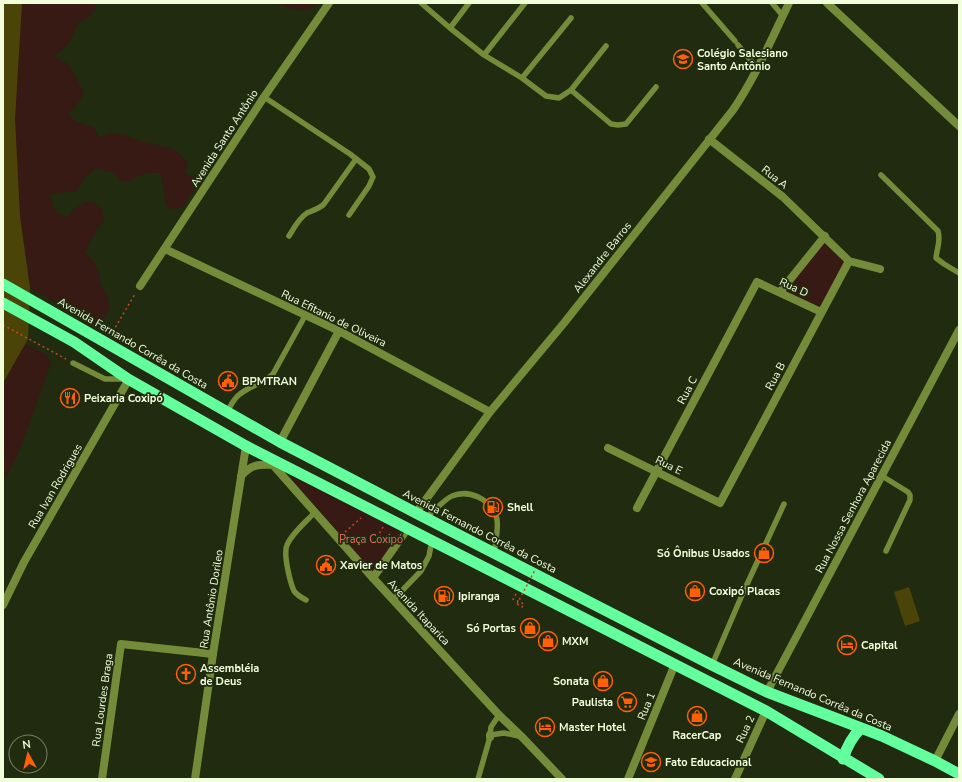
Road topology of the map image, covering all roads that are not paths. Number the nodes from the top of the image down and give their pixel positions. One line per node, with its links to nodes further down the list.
1 (329, 3): 18 (street, Avenida Santo Antônio)
2 (421, 3): 11 (lane)
3 (469, 3): 11 (lane)
4 (525, 3): 13 (lane)
5 (702, 3): 14 (lane)
6 (772, 3): 9 (lane)
7 (789, 3): 9 (street, Alexandre Barros)
8 (827, 3): 19 (street)
9 (783, 16): 14 (street, Alexandre Barros)
10 (571, 18): 15 (lane)
11 (450, 28): 13 (lane)
12 (606, 46): 17 (lane)
13 (484, 55): 15 (lane)
14 (758, 69): 20 (street, Alexandre Barros)
15 (522, 78): 17 (lane)
16 (656, 87): 17 (lane)
17 (571, 90)
18 (264, 97): 21 (lane); 26 (street, Avenida Santo Antônio)
19 (959, 126)
20 (709, 139): 25 (street, Rua A); 42 (street, Alexandre Barros)
21 (356, 159): 23 (lane); 24 (lane)
22 (881, 175): 29 (lane)
23 (349, 215)
24 (289, 236)
25 (824, 236): 27 (street, Rua A); 33 (street)
26 (165, 249): 32 (street, Avenida Santo Antônio); 36 (street, Rua Efitanio de Oliveira)
27 (849, 261): 28 (street); 35 (street, Rua B)
28 (880, 269)
29 (959, 272)
30 (757, 282): 33 (street, Rua D); 47 (street, Rua C)
31 (3, 284): 41 (highway, Avenida Fernando Corrêa da Costa)
32 (140, 286)
33 (780, 292): 35 (street, Rua D)
34 (3, 303): 40 (highway)
35 (821, 312): 50 (street, Rua B)
36 (305, 316): 38 (street, Rua Efitanio de Oliveira); 41 (lane)
37 (959, 330): 49 (street, Rua Nossa Senhora Aparecida)
38 (339, 331): 42 (street, Rua Efitanio de Oliveira); 43 (street)
39 (73, 363): 40 (lane)
40 (128, 379): 44 (highway); 62 (street, Rua Ivan Rodrigues)
41 (227, 412): 43 (highway, Avenida Fernando Corrêa da Costa)
42 (490, 412): 54 (street, Alexandre Barros)
43 (280, 442): 54 (highway, Avenida Fernando Corrêa da Costa)
44 (246, 446): 46 (highway); 48 (street, Rua Antônio Dorileo)
45 (608, 448): 47 (street, Rua E)
46 (269, 460): 48 (street); 53 (street, Avenida Itaparica); 55 (highway)
47 (656, 471): 50 (street, Rua E); 52 (street, Rua C)
48 (241, 476): 63 (street, Rua Antônio Dorileo)
49 (882, 476): 57 (lane); 66 (street, Rua Nossa Senhora Aparecida)
50 (720, 503)
51 (784, 504): 65 (lane)
52 (637, 508)
53 (315, 512): 59 (street, Avenida Itaparica); 60 (lane)
54 (421, 516): 58 (highway, Avenida Fernando Corrêa da Costa); 58 (lane)
55 (408, 528): 56 (highway); 59 (street)
56 (432, 540): 61 (lane); 64 (highway)
57 (886, 551)
58 (494, 553): 65 (highway, Avenida Fernando Corrêa da Costa)
59 (373, 578): 61 (street, Avenida Itaparica)
60 (306, 600)
61 (393, 600): 69 (street, Avenida Itaparica)
62 (3, 605)
63 (213, 654): 76 (street, Rua Lourdes Braga); 77 (street, Rua Antônio Dorileo)
64 (675, 664): 67 (highway); 80 (street, Rua 1)
65 (712, 665): 66 (highway, Avenida Fernando Corrêa da Costa)
66 (767, 692): 70 (highway, Avenida Fernando Corrêa da Costa)
67 (766, 711): 73 (highway); 81 (street, Rua 2)
68 (959, 714): 74 (street)
69 (500, 716): 71 (lane); 72 (street, Avenida Itaparica)
70 (861, 728): 73 (highway); 74 (highway, Avenida Fernando Corrêa da Costa)
71 (490, 736): 72 (lane); 78 (lane)
72 (523, 738): 79 (street, Avenida Itaparica)
73 (843, 759): 82 (highway)
74 (936, 761): 75 (highway, Avenida Fernando Corrêa da Costa)
75 (959, 774)
76 (102, 779)
77 (195, 779)
78 (478, 779)
79 (562, 779)
80 (628, 779)
81 (735, 779)
82 (879, 779)

